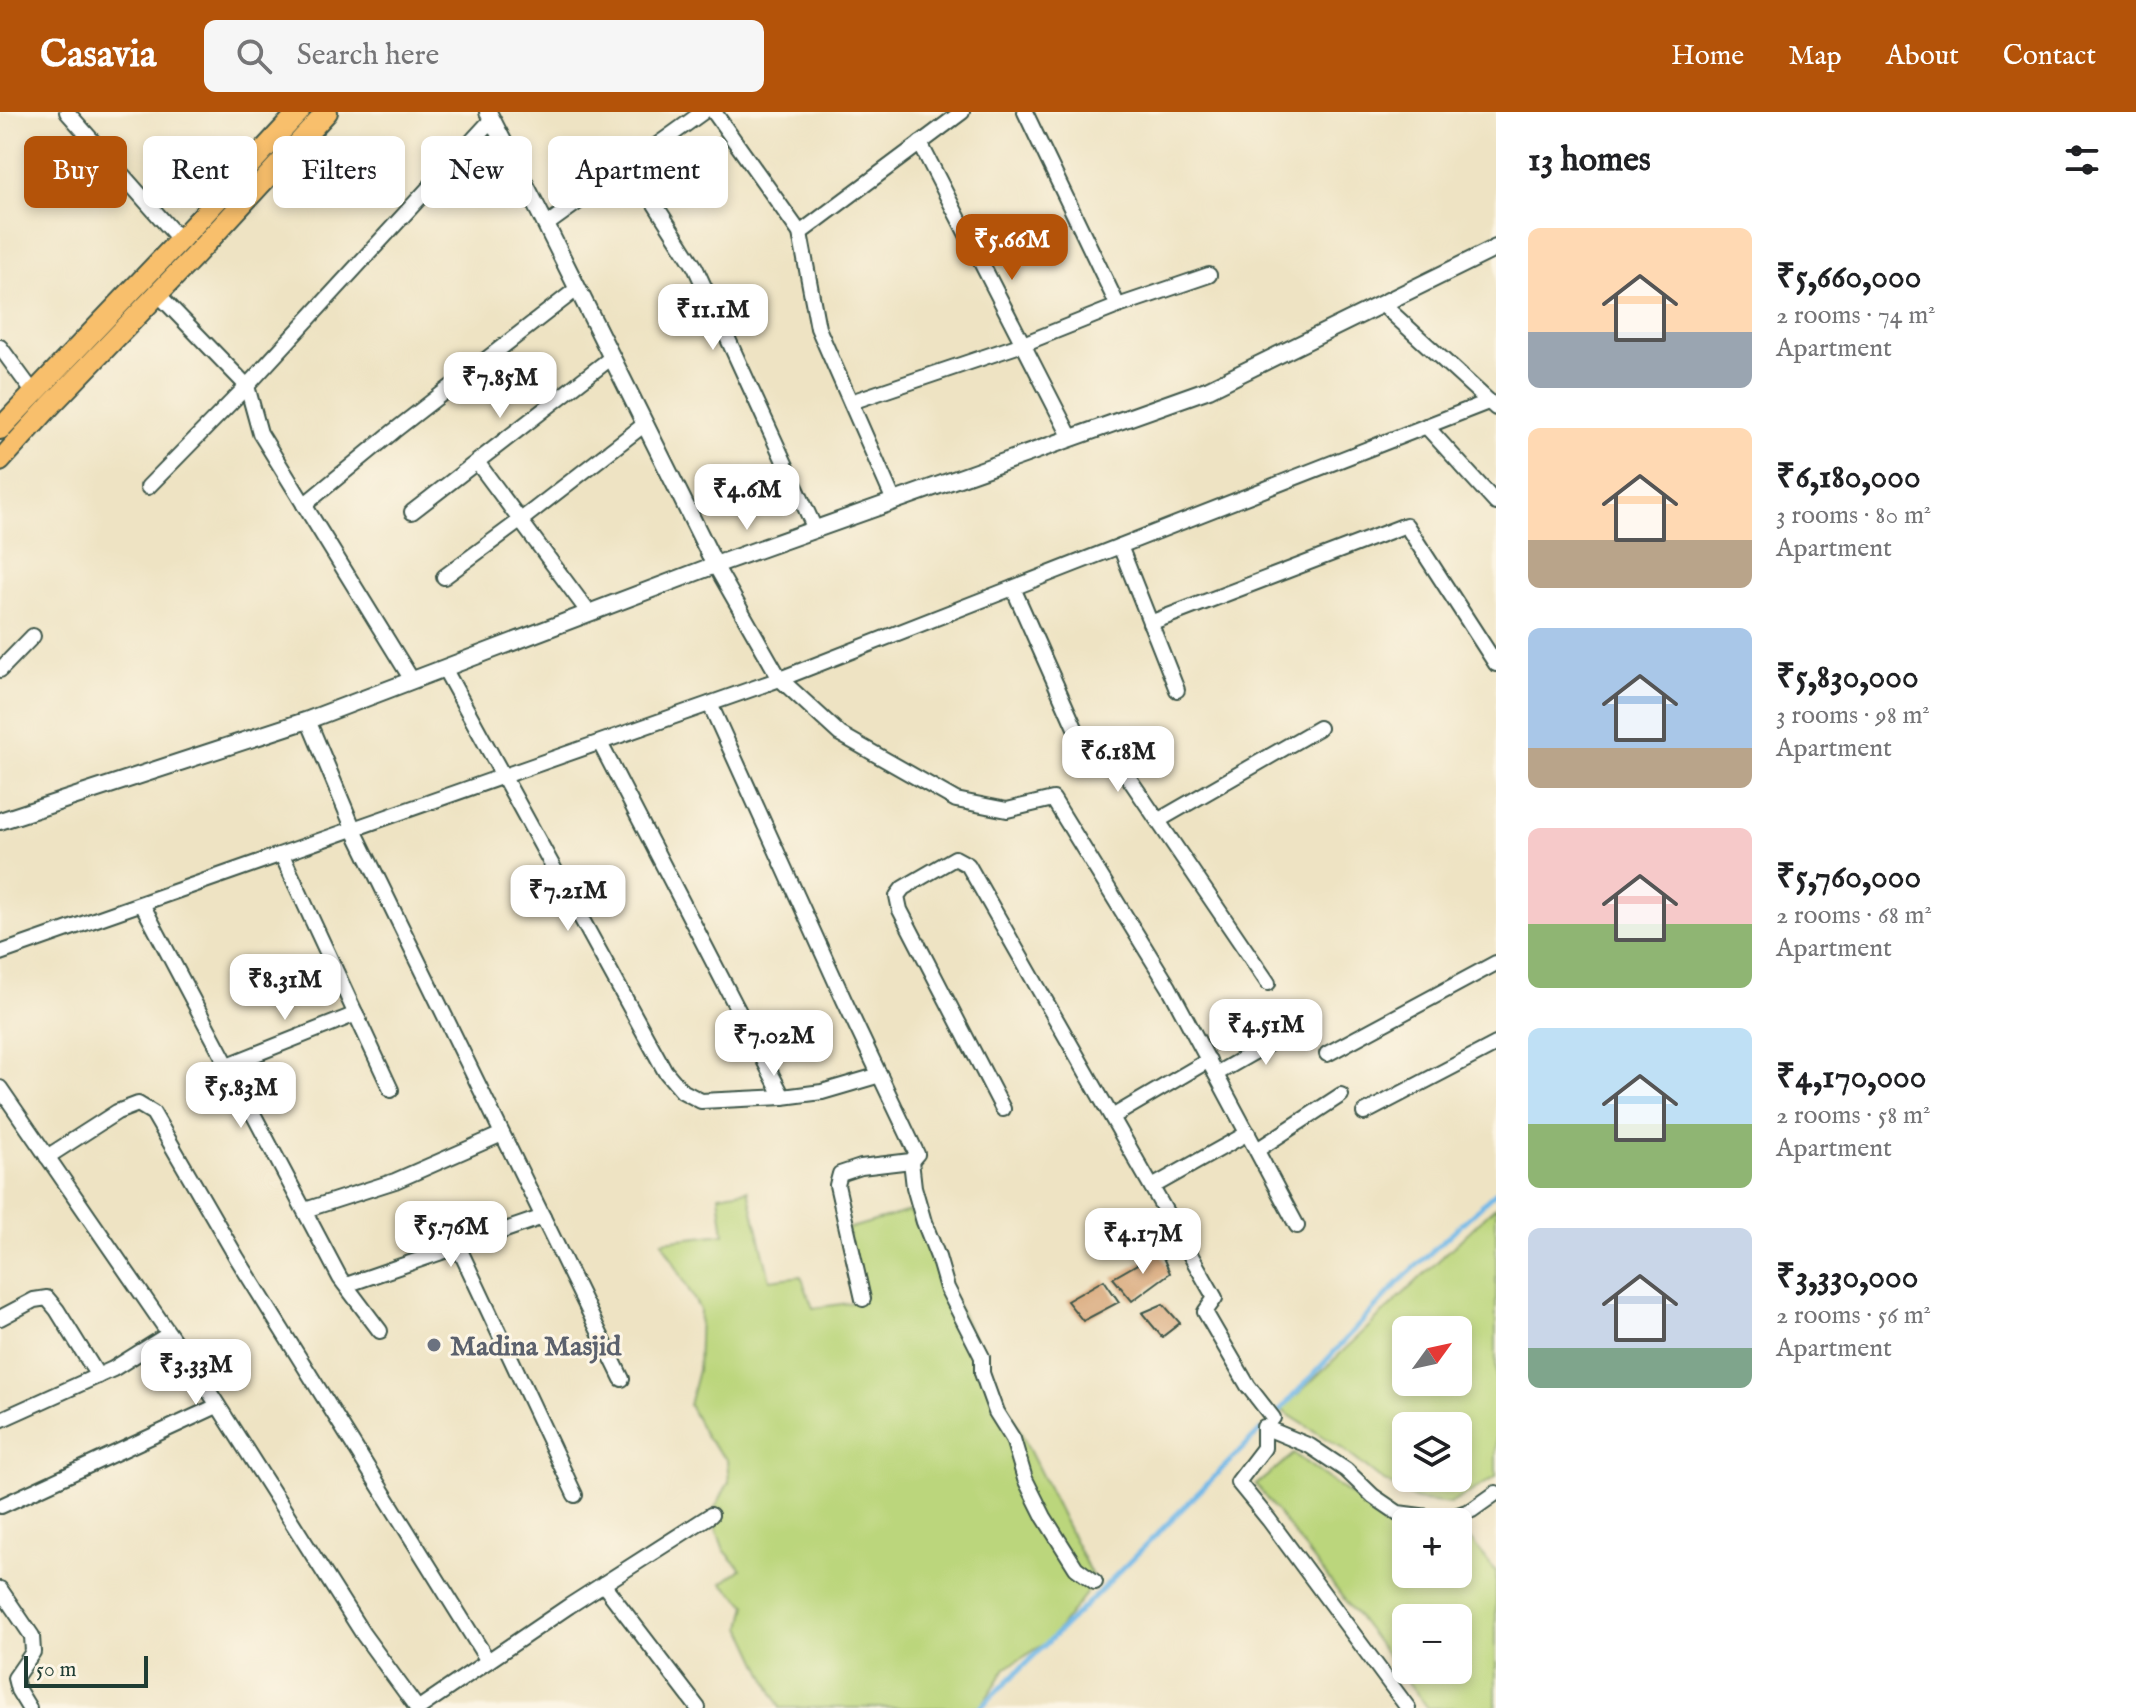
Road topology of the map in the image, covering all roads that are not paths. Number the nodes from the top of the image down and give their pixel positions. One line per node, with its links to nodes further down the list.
1 (67, 112): 15 (street)
2 (299, 112): 15 (main road)
3 (327, 112): 19 (main road)
4 (703, 112): 9 (street)
5 (714, 112): 14 (street)
6 (962, 112): 10 (street)
7 (1025, 112): 21 (street)
8 (490, 116): 13 (street); 25 (street)
9 (670, 136)
10 (920, 143): 14 (street); 22 (street)
11 (570, 208): 13 (street)
12 (657, 208): 41 (street)
13 (546, 225): 18 (street)
14 (800, 233): 27 (street)
15 (180, 240): 26 (main road)
16 (1496, 248): 20 (street)
17 (1209, 275): 21 (street)
18 (578, 288): 24 (street); 38 (street)
19 (158, 294): 25 (street); 33 (main road)
20 (1382, 304): 28 (street); 32 (street)
21 (1118, 306): 22 (street)
22 (1023, 344): 27 (street); 32 (street)
23 (0, 347): 26 (street)
24 (612, 357): 29 (street); 34 (street)
25 (247, 386): 35 (street); 38 (street)
26 (33, 392): 31 (main road)
27 (851, 402): 36 (street)
28 (1492, 405): 30 (street)
29 (645, 424): 40 (street); 43 (street)
30 (1426, 426): 37 (street); 42 (street)
31 (0, 429)
32 (1071, 438): 36 (street)
33 (0, 461)
34 (477, 462): 39 (street); 40 (street)
35 (148, 487)
36 (894, 501): 41 (street)
37 (1496, 503)
38 (304, 505): 53 (street)
39 (412, 512)
40 (521, 520): 44 (street); 46 (street)
41 (815, 529): 43 (street)
42 (1120, 546): 45 (street); 47 (street)
43 (715, 565): 46 (street); 52 (street)
44 (444, 577)
45 (1013, 588): 52 (street); 60 (street)
46 (589, 613): 50 (street)
47 (1150, 623): 49 (street); 54 (street)
48 (33, 636): 51 (street)
49 (1496, 664)
50 (444, 668): 53 (street); 59 (street)
51 (0, 670)
52 (780, 679): 55 (street); 72 (street)
53 (412, 680): 56 (street)
54 (1177, 690)
55 (710, 704): 58 (street); 75 (street)
56 (308, 720): 61 (street); 62 (street)
57 (1319, 728): 60 (street)
58 (600, 743): 59 (street); 79 (street)
59 (504, 776): 62 (street); 79 (street)
60 (1159, 820): 67 (street)
61 (0, 821)
62 (354, 830): 63 (street); 84 (street)
63 (282, 855): 64 (street); 68 (street)
64 (142, 904): 65 (street); 73 (street)
65 (0, 953)
66 (1496, 963): 71 (street)
67 (1268, 983)
68 (356, 1014): 73 (street); 77 (street)
69 (1296, 1028): 74 (street)
70 (1496, 1044): 81 (street)
71 (1327, 1054)
72 (1209, 1060): 74 (street); 82 (street)
73 (228, 1065): 89 (street)
74 (1216, 1074): 83 (street)
75 (880, 1075): 79 (street); 87 (street)
76 (0, 1088): 86 (street)
77 (391, 1090)
78 (1341, 1095): 85 (street)
79 (783, 1097)
80 (1003, 1109): 82 (street)
81 (1364, 1113)
82 (1112, 1117): 88 (street)
83 (1248, 1133): 85 (street); 88 (street)
84 (502, 1134): 89 (street); 90 (street)
85 (1257, 1150): 91 (street)
86 (47, 1157): 97 (street); 110 (street)
87 (911, 1161): 94 (street); 107 (street)
88 (1152, 1187): 101 (street)
89 (305, 1210): 93 (street)
90 (543, 1217): 92 (street); 99 (street)
91 (1297, 1226)
92 (458, 1246): 93 (street); 104 (street)
93 (346, 1285): 96 (street)
94 (863, 1299)
95 (0, 1318): 98 (street)
96 (380, 1331)
97 (169, 1334): 98 (street); 100 (street)
98 (98, 1376): 102 (street)
99 (622, 1379)
100 (217, 1406): 105 (street); 112 (street)
101 (1273, 1418)
102 (0, 1420)
103 (1496, 1493): 114 (street)
104 (575, 1495)
105 (1, 1506)
106 (711, 1515): 108 (street)
107 (1095, 1582)
108 (603, 1584): 110 (street); 113 (street)
109 (0, 1589): 111 (street)
110 (488, 1661): 112 (street)
111 (29, 1708)
112 (418, 1708)
113 (698, 1708)
114 (1408, 1708)

